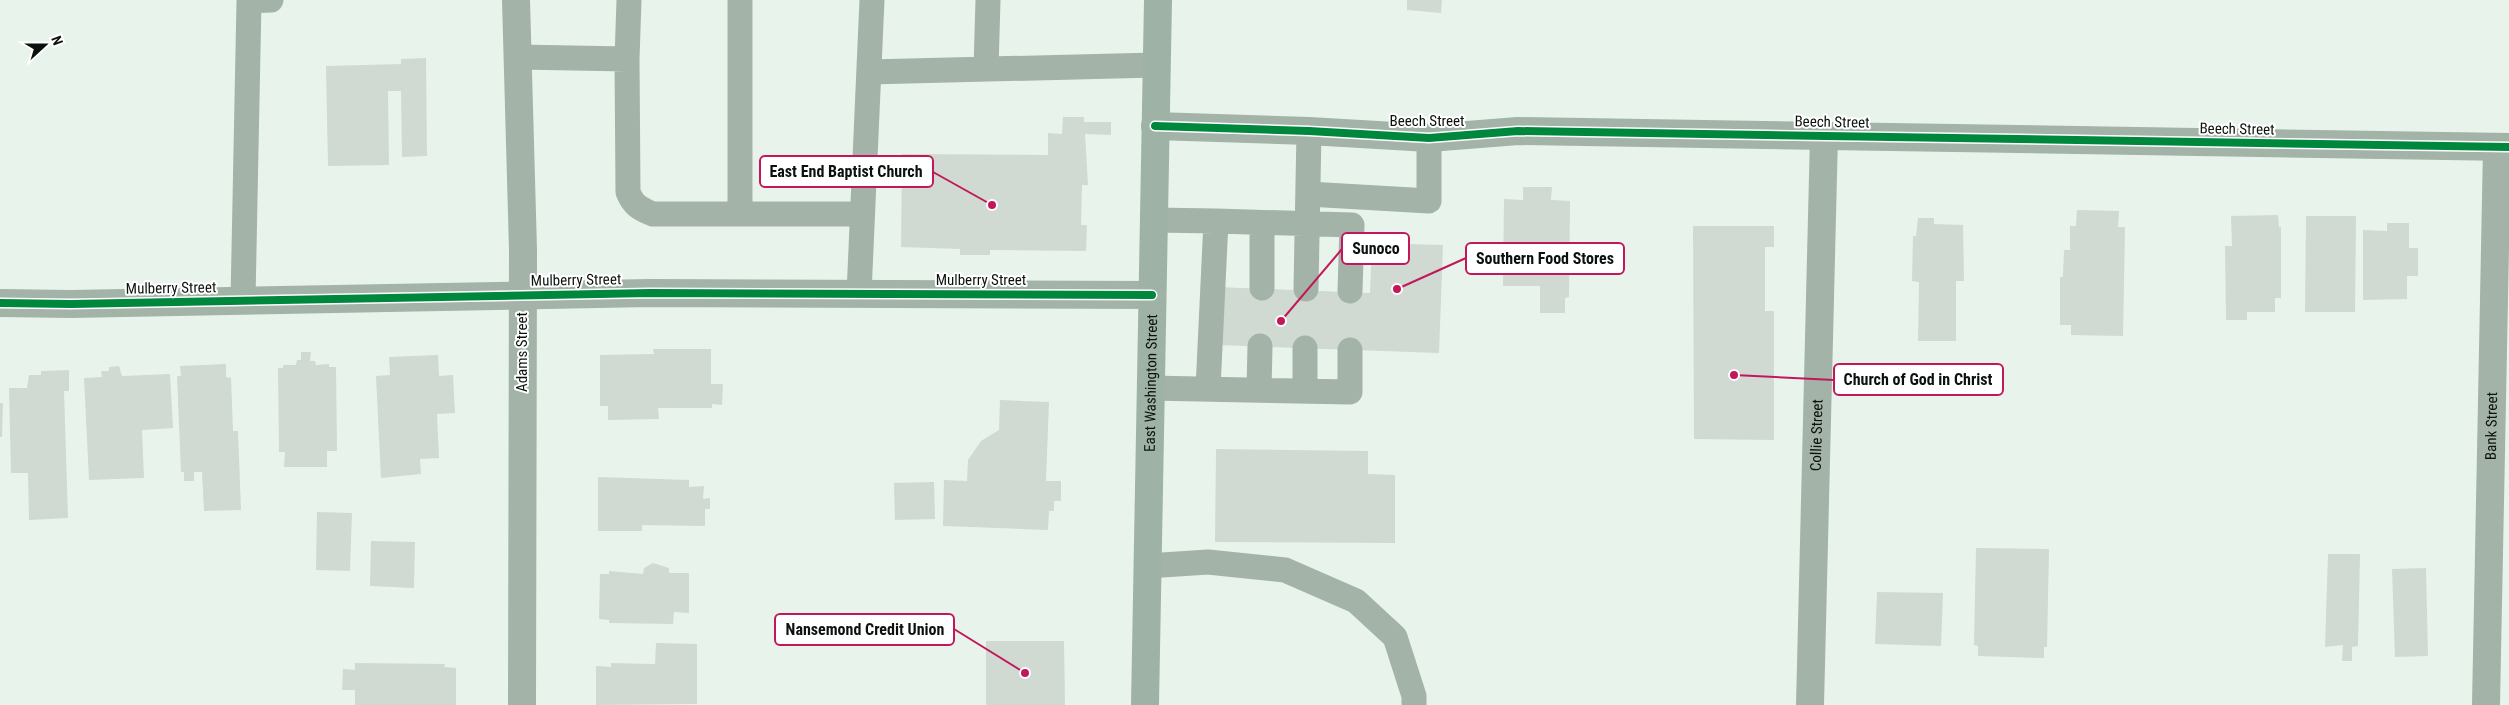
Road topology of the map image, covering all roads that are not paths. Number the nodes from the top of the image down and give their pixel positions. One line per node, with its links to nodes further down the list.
1 (271, 0): 31 (lane)
2 (516, 0): 8 (street, Adams Street)
3 (629, 0): 9 (lane)
4 (740, 0): 19 (lane)
5 (872, 0): 12 (lane)
6 (988, 0): 11 (lane)
7 (1158, 0): 10 (main road, East Washington Street)
8 (518, 57): 9 (lane); 30 (street, Adams Street)
9 (627, 59): 19 (lane)
10 (1156, 65): 11 (lane); 13 (main road, East Washington Street)
11 (986, 69): 12 (lane)
12 (869, 72): 20 (lane)
13 (1155, 126): 14 (street, Beech Street); 21 (main road, East Washington Street)
14 (1310, 131): 16 (street, Beech Street); 18 (lane)
15 (1824, 136): 16 (street, Beech Street); 17 (street, Beech Street); 44 (street, Collie Street)
16 (1429, 138): 18 (lane)
17 (2503, 147): 45 (street, Bank Street)
18 (1308, 194): 24 (lane)
19 (740, 214): 20 (lane)
20 (862, 214): 28 (lane)
21 (1154, 220): 22 (lane); 29 (main road, East Washington Street)
22 (1216, 221): 23 (lane); 37 (lane)
23 (1262, 224): 24 (lane); 25 (lane)
24 (1309, 226): 26 (lane); 27 (lane)
25 (1262, 288)
26 (1306, 289)
27 (1350, 292)
28 (859, 294): 29 (street, Mulberry Street); 30 (street, Mulberry Street)
29 (1152, 294): 36 (main road, East Washington Street)
30 (522, 295): 31 (street, Mulberry Street); 41 (street, Adams Street)
31 (243, 300): 32 (street, Mulberry Street)
32 (0, 303)
33 (1260, 346): 38 (lane)
34 (1305, 348): 39 (lane)
35 (1350, 350): 39 (lane)
36 (1150, 388): 37 (lane); 40 (main road, East Washington Street)
37 (1208, 389): 38 (lane)
38 (1259, 390): 39 (lane)
39 (1306, 391)
40 (1147, 566): 42 (main road, East Washington Street); 43 (lane)
41 (522, 705)
42 (1145, 705)
43 (1414, 705)
44 (1810, 705)
45 (2486, 705)

